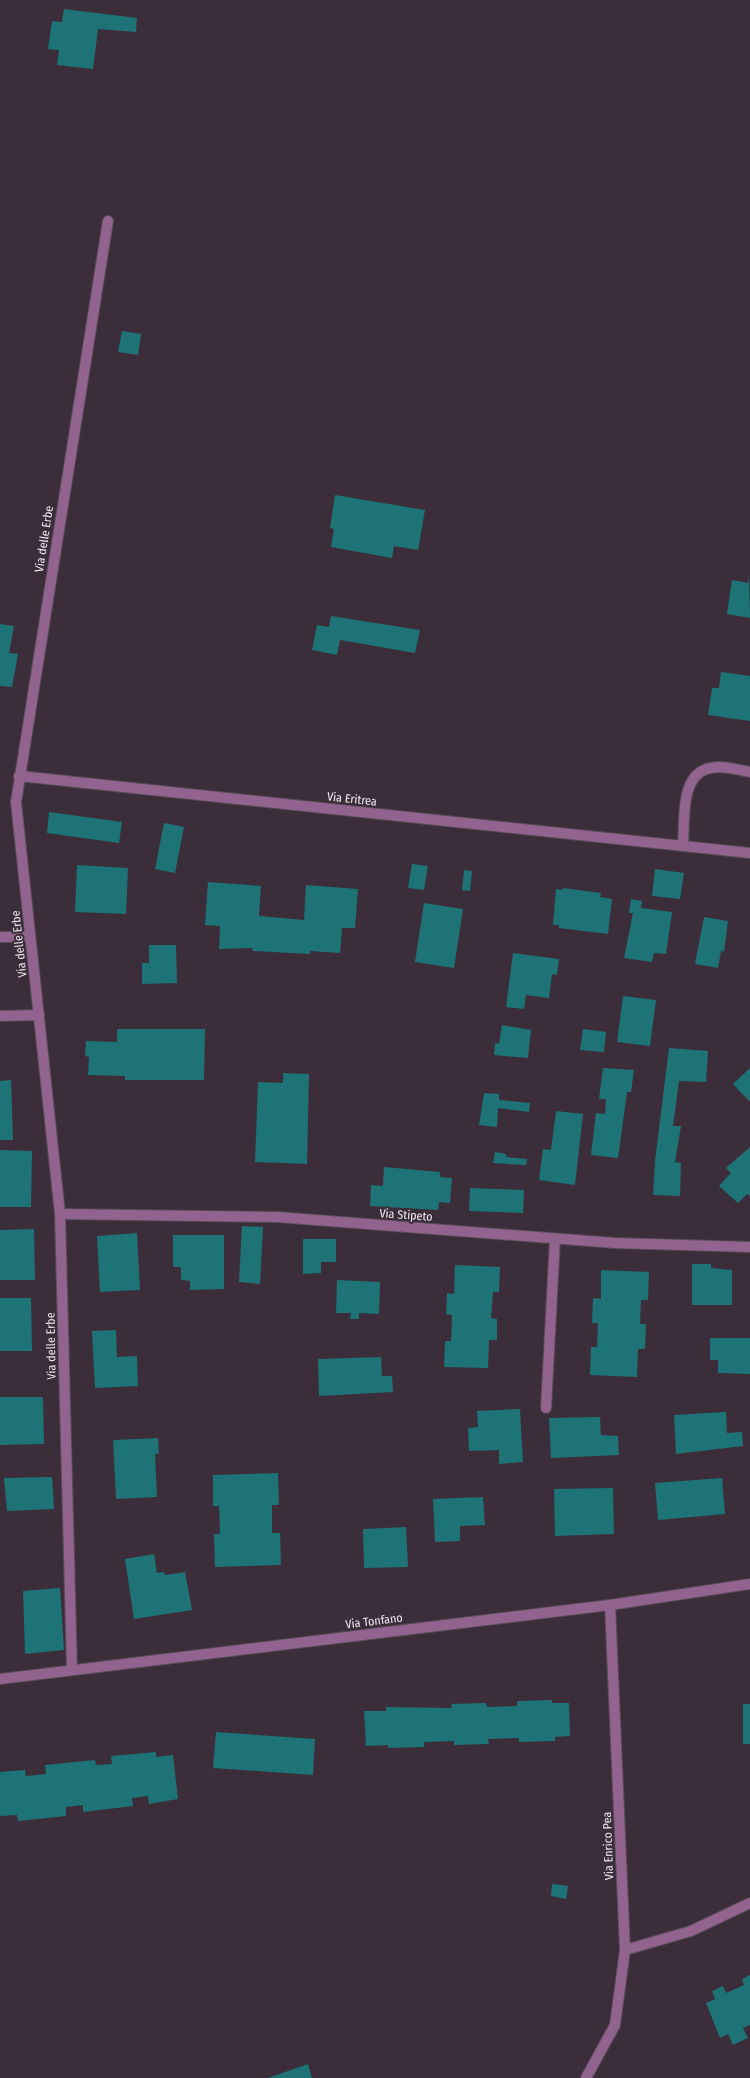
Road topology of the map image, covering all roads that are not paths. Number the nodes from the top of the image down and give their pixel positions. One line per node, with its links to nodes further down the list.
1 (108, 221): 3 (street, Via delle Erbe)
2 (750, 772): 4 (street)
3 (19, 776): 4 (street, Via Eritrea); 7 (street, Via delle Erbe)
4 (683, 846): 5 (street, Via Eritrea)
5 (750, 853)
6 (0, 937): 7 (street)
7 (30, 937): 8 (street, Via delle Erbe)
8 (39, 1015): 9 (street); 10 (street, Via delle Erbe)
9 (0, 1016)
10 (60, 1214): 11 (street, Via Stipeto); 16 (street, Via delle Erbe)
11 (555, 1239): 12 (street, Via Stipeto); 13 (street)
12 (750, 1247)
13 (546, 1408)
14 (750, 1584): 15 (street, Via Tonfano)
15 (610, 1605): 16 (street, Via Tonfano); 19 (street, Via Enrico Pea)
16 (72, 1670): 17 (street, Via Tonfano)
17 (0, 1679)
18 (750, 1904): 19 (street)
19 (625, 1950): 20 (street, Via Enrico Pea)
20 (586, 2078)

